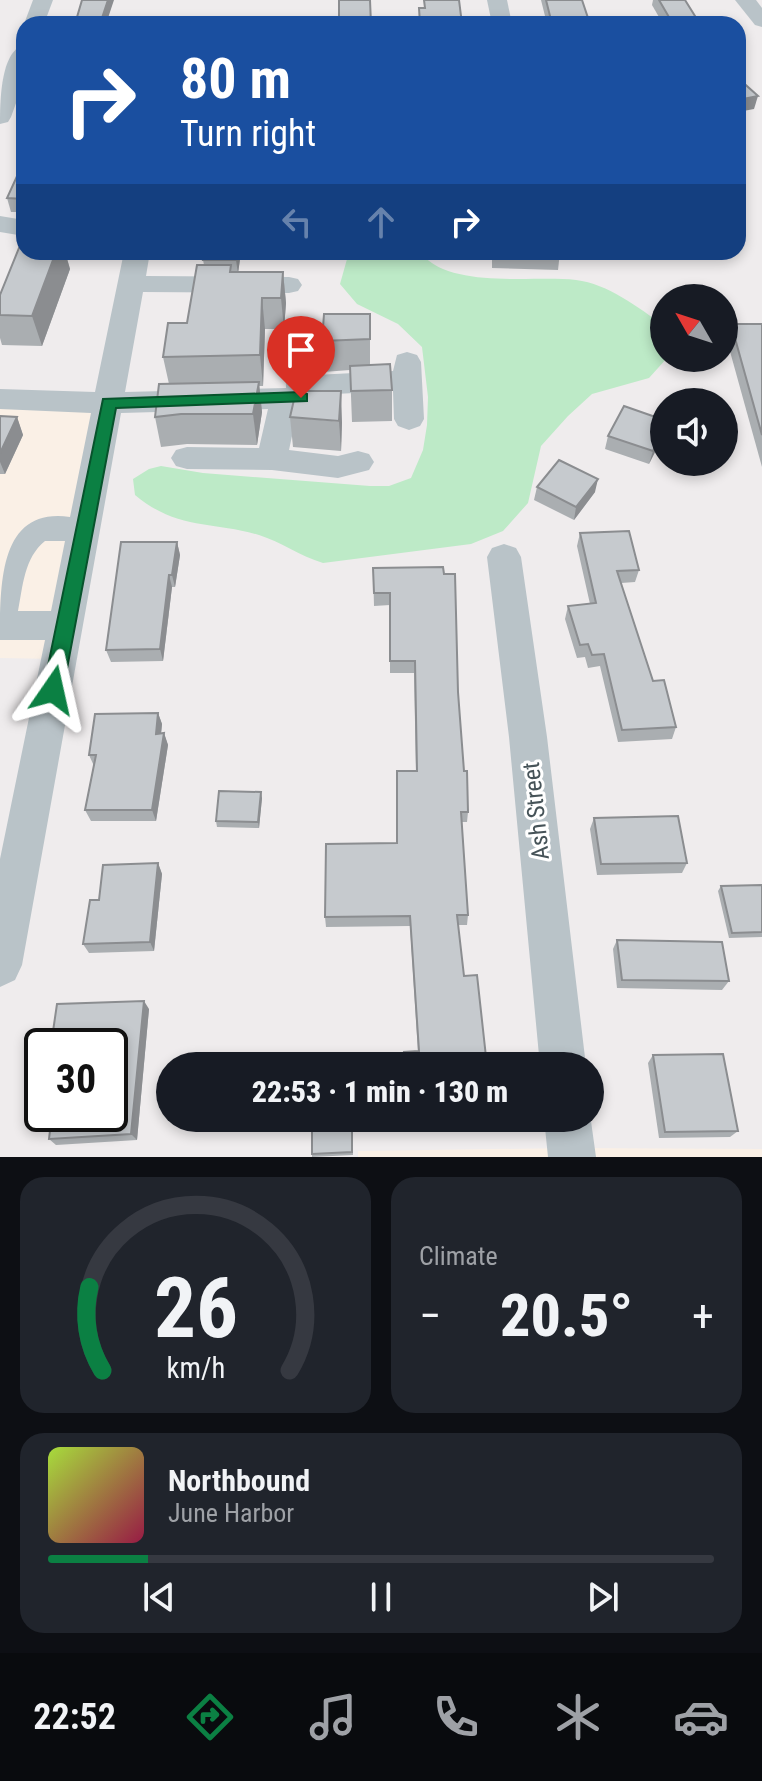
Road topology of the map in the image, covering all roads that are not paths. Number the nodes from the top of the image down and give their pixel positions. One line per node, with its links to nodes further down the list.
1 (745, 0): 2 (street)
2 (762, 21)
3 (16, 59): 4 (street)
4 (0, 117)
5 (135, 268): 6 (street); 10 (street)
6 (289, 285)
7 (299, 345): 8 (street)
8 (293, 392): 10 (street); 11 (street); 13 (street)
9 (0, 399): 10 (street)
10 (109, 403): 15 (street)
11 (409, 419)
12 (187, 458): 13 (street)
13 (272, 459): 14 (street)
14 (358, 462)
15 (84, 531): 17 (street); 18 (street)
16 (504, 557): 22 (street, Ash Street)
17 (0, 612)
18 (65, 625): 19 (street); 20 (street)
19 (0, 626)
20 (8, 878): 21 (street)
21 (0, 965)
22 (562, 1052)
23 (569, 1132): 24 (street)
24 (572, 1157)

